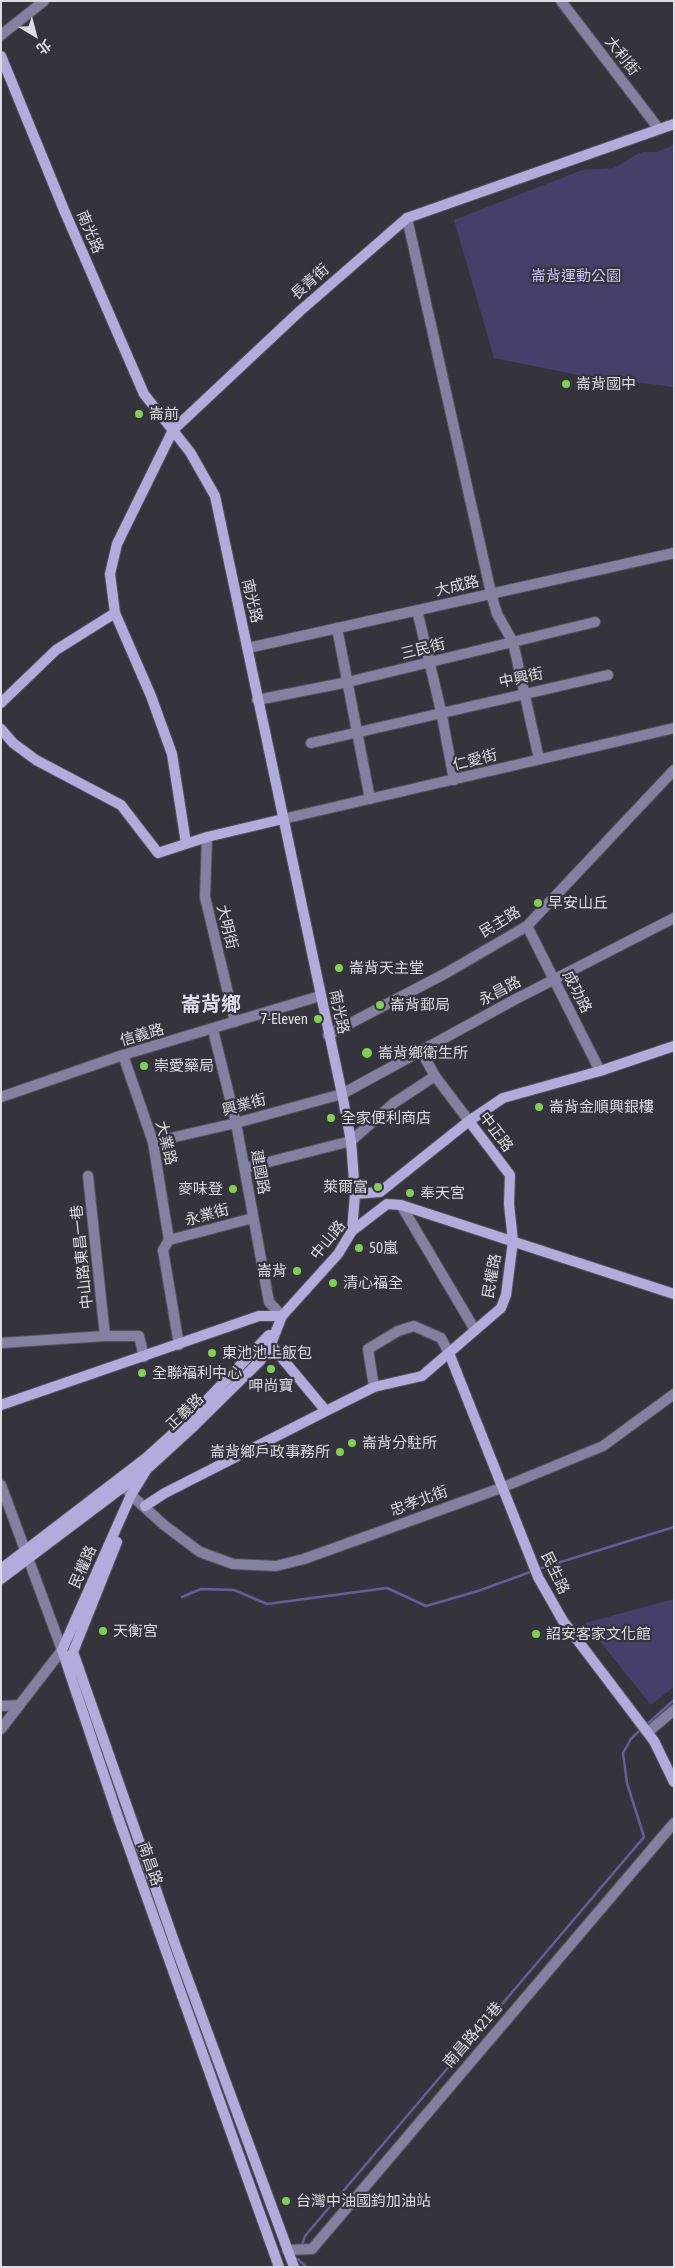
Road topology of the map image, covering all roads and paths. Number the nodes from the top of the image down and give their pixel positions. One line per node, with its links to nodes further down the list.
1 (44, 1): 3 (street)
2 (561, 1): 6 (street, 大利街)
3 (1, 35)
4 (1, 56): 8 (street, 南光路)
5 (674, 124): 6 (street, 長青街)
6 (659, 129): 7 (street, 長青街)
7 (407, 218): 8 (street, 長青街); 10 (street)
8 (173, 430): 12 (street, 長青街); 16 (street, 南光路)
9 (674, 553): 10 (street, 大成路)
10 (491, 594): 11 (street, 大成路); 15 (street)
11 (417, 610): 14 (street, 大成路); 17 (street)
12 (115, 613): 22 (street); 34 (street, 長青街)
13 (595, 622): 15 (street, 三民街)
14 (337, 628): 16 (street, 大成路); 19 (street)
15 (513, 642): 17 (street, 三民街); 20 (street)
16 (248, 648): 21 (street, 南光路)
17 (430, 663): 19 (street, 三民街); 23 (street)
18 (608, 675): 20 (street, 中興街)
19 (348, 682): 21 (street, 三民街); 26 (street)
20 (525, 693): 23 (street, 中興街); 28 (street)
21 (257, 700): 32 (street, 南光路)
22 (1, 703)
23 (442, 711): 26 (street); 30 (street)
24 (674, 728): 28 (street, 仁愛街)
25 (1, 729): 34 (street)
26 (359, 731): 27 (street); 31 (street)
27 (311, 743)
28 (539, 760): 30 (street, 仁愛街)
29 (674, 770): 36 (street, 民主路)
30 (454, 780): 31 (street, 仁愛街)
31 (370, 800): 32 (street, 仁愛街)
32 (282, 820): 33 (street); 38 (street, 南光路)
33 (207, 837): 34 (street); 39 (street, 大明街)
34 (186, 843)
35 (674, 918): 37 (street, 永昌路)
36 (527, 926): 37 (street, 成功路); 41 (street, 民主路)
37 (554, 979): 43 (street, 永昌路); 45 (street, 成功路)
38 (320, 996): 39 (street, 信義路); 41 (street, 南光路)
39 (235, 1022): 40 (street, 信義路)
40 (213, 1030): 44 (street, 信義路); 50 (street, 建國路)
41 (328, 1035): 47 (street, 南光路)
42 (674, 1046): 45 (street)
43 (421, 1052): 46 (street, 中正路); 47 (street, 永昌路)
44 (123, 1055): 48 (street, 信義路); 52 (street, 大業路)
45 (600, 1071): 49 (street)
46 (435, 1076): 49 (street, 中正路); 51 (street)
47 (342, 1094): 50 (street, 興業街); 51 (street, 南光路)
48 (1, 1097)
49 (469, 1121): 55 (street); 62 (street, 中正路)
50 (236, 1123): 52 (street, 興業街); 53 (street, 建國路)
51 (351, 1140): 53 (street); 56 (street, 南光路)
52 (153, 1142): 61 (street, 大業路)
53 (245, 1168): 59 (street, 建國路)
54 (88, 1176): 66 (street, 中山路東昌一巷)
55 (380, 1192): 56 (street); 57 (street)
56 (355, 1194): 60 (street, 南光路)
57 (388, 1204): 58 (street); 60 (street, 中山路)
58 (401, 1205): 62 (street); 65 (street)
59 (253, 1218): 61 (street, 永業街); 64 (street, 建國路)
60 (352, 1231): 64 (street, 中山路)
61 (169, 1240): 69 (street, 大業路)
62 (513, 1241): 63 (street, 民權路); 65 (street, 民權路)
63 (674, 1294)
64 (282, 1316): 67 (street, 正義路); 69 (street)
65 (475, 1330): 70 (street, 民權路)
66 (105, 1336): 68 (street); 71 (street)
67 (269, 1342): 75 (street); 76 (street, 正義路); 77 (street, 正義路)
68 (1, 1344)
69 (179, 1345): 71 (street)
70 (449, 1354): 72 (street, 民權路); 72 (street); 80 (street, 民生路)
71 (144, 1357): 74 (street)
72 (374, 1387): 75 (street, 民權路)
73 (674, 1394): 80 (street, 忠孝北街)
74 (1, 1405)
75 (326, 1411): 82 (street, 民權路)
76 (146, 1458): 77 (street); 78 (street, 正義路)
77 (147, 1469): 78 (street, 正義路); 81 (street, 民權路)
78 (121, 1483): 81 (street, 忠孝北街); 83 (street, 正義路)
79 (1, 1485): 83 (street, 南昌路)
80 (501, 1488): 82 (street, 忠孝北街); 92 (street, 民生路)
81 (131, 1495): 82 (street, 忠孝北街); 86 (street, 民權路); 87 (street, 民權路)
82 (146, 1506)
83 (26, 1556): 84 (street, 正義路); 85 (street, 正義路); 86 (street, 南昌路)
84 (1, 1569)
85 (1, 1579)
86 (62, 1650): 88 (street); 96 (street, 南昌路)
87 (73, 1652): 95 (street, 南昌路)
88 (20, 1705): 89 (street); 91 (street)
89 (1, 1706)
90 (674, 1710): 92 (street)
91 (1, 1729)
92 (648, 1732): 93 (street, 民生路)
93 (674, 1782)
94 (674, 1823): 95 (street, 南昌路421巷)
95 (287, 2251): 97 (street, 南昌路)
96 (279, 2267)
97 (294, 2267)

